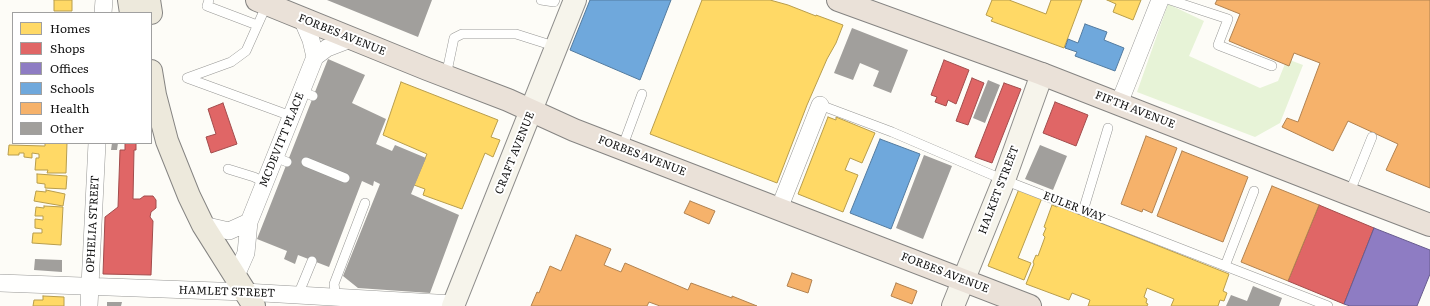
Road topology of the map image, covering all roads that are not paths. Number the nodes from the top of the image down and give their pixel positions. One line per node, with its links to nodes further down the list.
1 (104, 0): 11 (street)
2 (129, 0): 12 (main road)
3 (149, 0): 13 (main road)
4 (209, 0): 15 (lane)
5 (541, 0): 9 (lane)
6 (838, 0): 20 (highway, FIFTH AVENUE)
7 (1160, 0): 24 (street)
8 (1170, 0): 19 (lane)
9 (567, 1): 17 (street, CRAFT AVENUE)
10 (262, 2): 14 (highway, FORBES AVENUE); 15 (lane)
11 (103, 12)
12 (131, 12)
13 (151, 12)
14 (302, 18): 16 (highway, FORBES AVENUE); 18 (street)
15 (257, 25): 27 (lane)
16 (353, 38): 18 (street); 22 (highway, FORBES AVENUE)
17 (557, 47): 22 (lane); 26 (street, CRAFT AVENUE)
18 (315, 57): 27 (street, MCDEVITT PLACE)
19 (1272, 66)
20 (1042, 74): 24 (highway, FIFTH AVENUE); 35 (street, HALKET STREET)
21 (152, 75): 43 (main road)
22 (446, 76): 26 (highway, FORBES AVENUE)
23 (642, 94): 31 (lane)
24 (1120, 104): 38 (highway, FIFTH AVENUE)
25 (820, 105): 35 (lane, EULER WAY); 40 (street)
26 (532, 110): 31 (highway, FORBES AVENUE); 53 (street, CRAFT AVENUE)
27 (291, 116): 36 (street, MCDEVITT PLACE)
28 (1108, 128): 41 (lane)
29 (1372, 137): 38 (lane)
30 (97, 144): 49 (street, OPHELIA STREET)
31 (622, 148): 40 (highway, FORBES AVENUE)
32 (306, 162): 34 (lane)
33 (228, 169): 36 (lane)
34 (345, 178)
35 (1004, 180): 41 (lane, EULER WAY); 47 (street, HALKET STREET)
36 (264, 182): 42 (street, MCDEVITT PLACE)
37 (1254, 191): 46 (lane)
38 (1349, 194): 44 (highway, FIFTH AVENUE)
39 (366, 202): 52 (lane)
40 (779, 209): 47 (highway, FORBES AVENUE)
41 (1083, 211): 46 (lane, EULER WAY)
42 (248, 222): 43 (street); 50 (street, MCDEVITT PLACE)
43 (203, 225): 50 (main road)
44 (1430, 225)
45 (312, 261): 51 (lane)
46 (1225, 266): 57 (lane, EULER WAY)
47 (964, 280): 55 (street, HALKET STREET); 56 (highway, FORBES AVENUE)
48 (0, 283): 49 (street, HAMLET STREET)
49 (90, 287): 50 (street, HAMLET STREET); 54 (street, OPHELIA STREET)
50 (245, 292): 51 (street, HAMLET STREET)
51 (298, 295): 52 (street, HAMLET STREET)
52 (336, 297): 53 (street, HAMLET STREET)
53 (454, 305)
54 (89, 306)
55 (953, 306)
56 (1030, 306)
57 (1328, 306)

